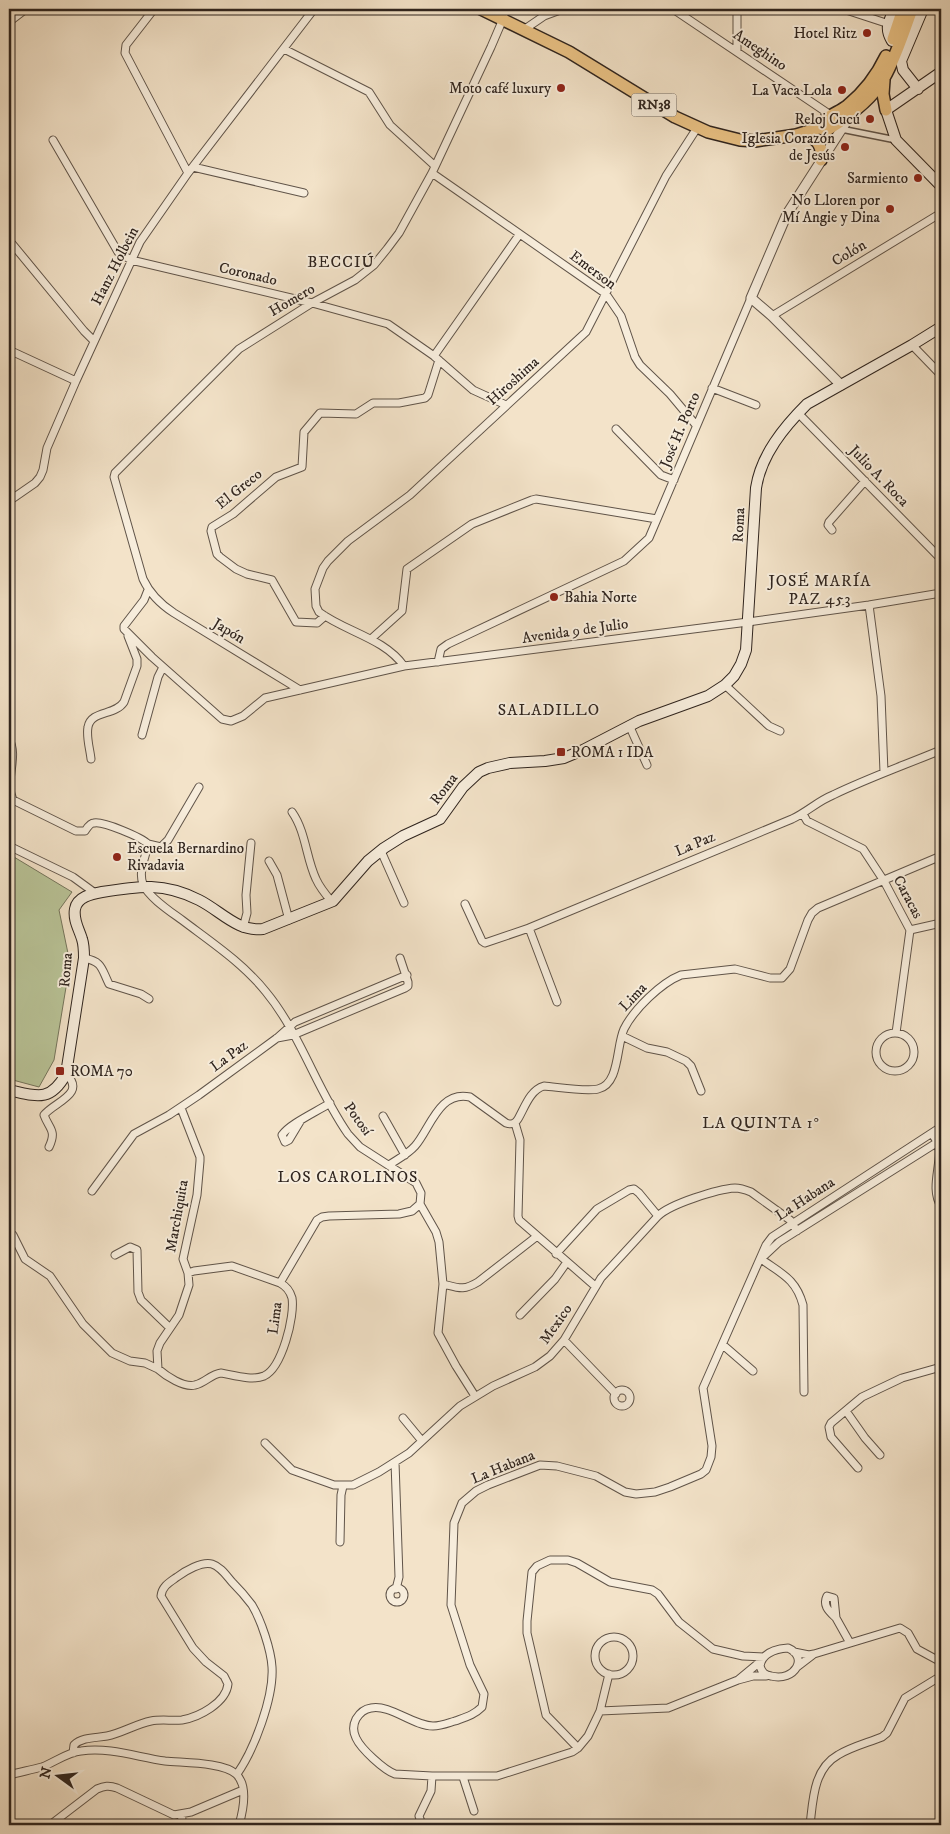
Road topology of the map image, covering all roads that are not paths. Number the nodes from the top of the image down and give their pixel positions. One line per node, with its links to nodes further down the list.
1 (26, 9): 14 (street)
2 (154, 9): 36 (street)
3 (314, 9): 18 (street, Hanz Holbein)
4 (481, 9): 13 (main road, RN38)
5 (563, 9): 16 (street)
6 (672, 9): 19 (street, Ameghino)
7 (737, 9): 19 (street)
8 (843, 9): 15 (street)
9 (894, 9): 15 (main road)
10 (903, 9): 17 (main road, RN38)
11 (912, 9): 21 (main road, RN38)
12 (922, 9): 22 (main road)
13 (504, 14): 16 (main road, RN38); 34 (street, Homero)
14 (9, 22)
15 (889, 24): 17 (main road)
16 (524, 29): 27 (main road, RN38)
17 (891, 45): 21 (main road); 26 (main road, RN38)
18 (284, 49): 34 (street); 35 (street, Hanz Holbein)
19 (737, 51): 26 (street, Ameghino)
20 (941, 72): 22 (main road)
21 (885, 77): 23 (main road, RN38); 24 (main road)
22 (918, 89): 24 (main road)
23 (862, 104): 24 (main road); 25 (main road, RN38)
24 (886, 110): 32 (main road)
25 (852, 113): 28 (main road, RN38); 29 (street, José H. Porto)
26 (832, 116): 28 (main road, RN38)
27 (697, 128): 30 (main road, RN38); 44 (street, Hiroshima)
28 (816, 129): 30 (main road, RN38); 33 (street)
29 (841, 129): 32 (street); 33 (street, José H. Porto)
30 (796, 135): 33 (main road)
31 (54, 140): 43 (street, Coronado)
32 (896, 140): 38 (main road)
33 (824, 156): 45 (street, José H. Porto)
34 (435, 166): 37 (street, Homero)
35 (193, 167): 36 (street, Hanz Holbein); 39 (street)
36 (188, 173): 43 (street, Hanz Holbein)
37 (432, 173): 41 (street, Emerson); 46 (street, Homero)
38 (941, 186)
39 (304, 193)
40 (941, 213): 47 (street, Colón)
41 (519, 235): 44 (street, Emerson); 52 (street, El Greco)
42 (9, 240): 49 (street)
43 (132, 260): 46 (street, Coronado); 49 (street, Hanz Holbein)
44 (606, 294): 57 (street, Hiroshima); 60 (street, Emerson)
45 (751, 298): 47 (street); 56 (street, José H. Porto)
46 (312, 304): 52 (street, Coronado); 68 (street, Homero)
47 (772, 316): 55 (street)
48 (941, 327): 50 (main road, Roma)
49 (94, 341): 54 (street, Hanz Holbein)
50 (916, 349): 53 (street); 55 (main road, Roma)
51 (9, 350): 54 (street)
52 (436, 358): 57 (street, Coronado); 71 (street, El Greco)
53 (941, 375)
54 (76, 381): 64 (street, Hanz Holbein)
55 (841, 385): 59 (main road, Roma)
56 (712, 388): 58 (street); 60 (street, José H. Porto)
57 (506, 405): 71 (street, Hiroshima)
58 (756, 405)
59 (798, 413): 63 (street, Julio A. Roca); 72 (main road, Roma)
60 (696, 424): 62 (street, José H. Porto)
61 (616, 429): 62 (street)
62 (674, 480): 65 (street, José H. Porto)
63 (865, 481): 66 (street); 67 (street, Julio A. Roca)
64 (9, 502)
65 (657, 519): 74 (street); 75 (street, José H. Porto)
66 (832, 530)
67 (941, 559)
68 (148, 590): 73 (street); 79 (street, Japón)
69 (941, 593): 70 (street, Avenida 9 de Julio)
70 (869, 606): 72 (street, Avenida 9 de Julio); 87 (street)
71 (325, 616): 74 (street)
72 (748, 622): 75 (street, Avenida 9 de Julio); 78 (main road, Roma)
73 (127, 633): 77 (street); 85 (street)
74 (370, 639): 76 (street)
75 (438, 662): 76 (street, Avenida 9 de Julio)
76 (404, 666): 79 (street, Avenida 9 de Julio)
77 (163, 667): 79 (street, Avenida 9 de Julio); 82 (street)
78 (725, 685): 80 (main road, Roma); 81 (street)
79 (300, 690)
80 (629, 725): 86 (street); 94 (main road, Roma)
81 (780, 730)
82 (142, 735)
83 (9, 739): 92 (street)
84 (941, 750): 87 (street, La Paz)
85 (91, 759)
86 (647, 765)
87 (884, 772): 90 (street, La Paz)
88 (199, 787): 92 (street)
89 (292, 812): 100 (street)
90 (802, 814): 97 (street, Caracas); 106 (street, La Paz)
91 (251, 843): 105 (street)
92 (148, 844): 98 (street)
93 (9, 846): 99 (street)
94 (381, 851): 100 (main road, Roma); 101 (street)
95 (941, 856): 97 (street, Lima)
96 (268, 861): 103 (street)
97 (884, 881): 107 (street, Caracas); 116 (street, Lima)
98 (143, 886): 99 (main road, Roma); 105 (main road, Roma); 113 (street, Potosí)
99 (96, 893): 108 (main road, Roma)
100 (332, 902): 103 (main road, Roma)
101 (404, 902)
102 (466, 904): 106 (street, La Paz)
103 (289, 920): 105 (main road, Roma)
104 (941, 923): 107 (street)
105 (243, 928)
106 (529, 928): 112 (street)
107 (910, 930): 114 (street, Caracas)
108 (84, 958): 111 (street); 118 (main road, Roma)
109 (400, 958): 110 (street)
110 (407, 975): 113 (street, La Paz); 115 (street)
111 (150, 999)
112 (557, 1002)
113 (288, 1027): 115 (street, Potosí); 117 (street, La Paz)
114 (896, 1033): 114 (street)
115 (293, 1035): 117 (street); 121 (street, Potosí)
116 (622, 1036): 120 (street); 125 (street, Lima)
117 (277, 1038): 122 (street, La Paz)
118 (66, 1074): 119 (main road); 129 (street)
119 (9, 1090)
120 (701, 1091)
121 (330, 1103): 124 (street); 131 (street, Potosí)
122 (181, 1108): 132 (street, La Paz); 144 (street, Marchiquita)
123 (383, 1116): 130 (street)
124 (302, 1120)
125 (516, 1123): 130 (street); 139 (street)
126 (941, 1127): 127 (street, La Habana)
127 (932, 1134): 128 (street); 136 (street, La Habana)
128 (939, 1141): 134 (street); 137 (street)
129 (49, 1147)
130 (405, 1155): 131 (street)
131 (389, 1165): 133 (street, Potosí)
132 (92, 1191)
133 (420, 1204): 145 (street, Lima); 146 (street, Potosí)
134 (941, 1206)
135 (658, 1216): 136 (street, Mexico); 140 (street); 147 (street, Mexico)
136 (792, 1223): 137 (street, Mexico); 142 (street, La Habana)
137 (796, 1231): 142 (street)
138 (13, 1235): 153 (street)
139 (536, 1237): 140 (street); 146 (street)
140 (556, 1254): 143 (street)
141 (115, 1255): 149 (street)
142 (761, 1259): 151 (street, La Habana); 155 (street)
143 (567, 1262): 147 (street); 148 (street)
144 (188, 1273): 145 (street); 149 (street, Marchiquita)
145 (280, 1283): 153 (street, Lima)
146 (444, 1284): 157 (street, Potosí)
147 (595, 1286): 150 (street, Mexico)
148 (520, 1315)
149 (170, 1328): 153 (street)
150 (564, 1340): 156 (street); 157 (street, Mexico)
151 (724, 1345): 154 (street); 186 (street, La Habana)
152 (941, 1368): 158 (street)
153 (158, 1369)
154 (753, 1371)
155 (804, 1392)
156 (616, 1394)
157 (475, 1396): 160 (street, Mexico)
158 (846, 1411): 162 (street); 164 (street)
159 (403, 1418): 160 (street)
160 (422, 1441): 163 (street, Mexico)
161 (265, 1444): 165 (street)
162 (880, 1455)
163 (396, 1462): 165 (street, Mexico); 167 (street)
164 (858, 1468)
165 (343, 1486): 166 (street)
166 (340, 1542)
167 (396, 1588)
168 (836, 1618): 169 (street)
169 (850, 1644): 171 (street); 174 (street)
170 (793, 1652): 171 (street); 173 (street); 175 (street)
171 (814, 1654): 175 (street)
172 (743, 1656): 173 (street); 176 (street); 182 (street)
173 (762, 1659): 176 (street); 178 (street)
174 (941, 1662)
175 (798, 1667): 178 (street)
176 (750, 1671): 180 (street)
177 (609, 1674): 177 (street); 181 (street)
178 (768, 1676): 180 (street)
179 (941, 1676): 196 (street)
180 (738, 1680): 181 (street)
181 (600, 1711): 182 (street)
182 (578, 1748): 187 (street, La Habana)
183 (73, 1753): 184 (street); 184 (street); 185 (street)
184 (236, 1774): 188 (street)
185 (9, 1775)
186 (432, 1776): 187 (street, La Habana); 191 (street)
187 (463, 1777): 189 (street)
188 (243, 1790): 190 (street); 194 (street)
189 (474, 1811)
190 (181, 1814): 192 (street); 193 (street)
191 (421, 1824): 195 (street)
192 (50, 1825)
193 (183, 1825)
194 (239, 1825)
195 (410, 1825)
196 (810, 1825)

